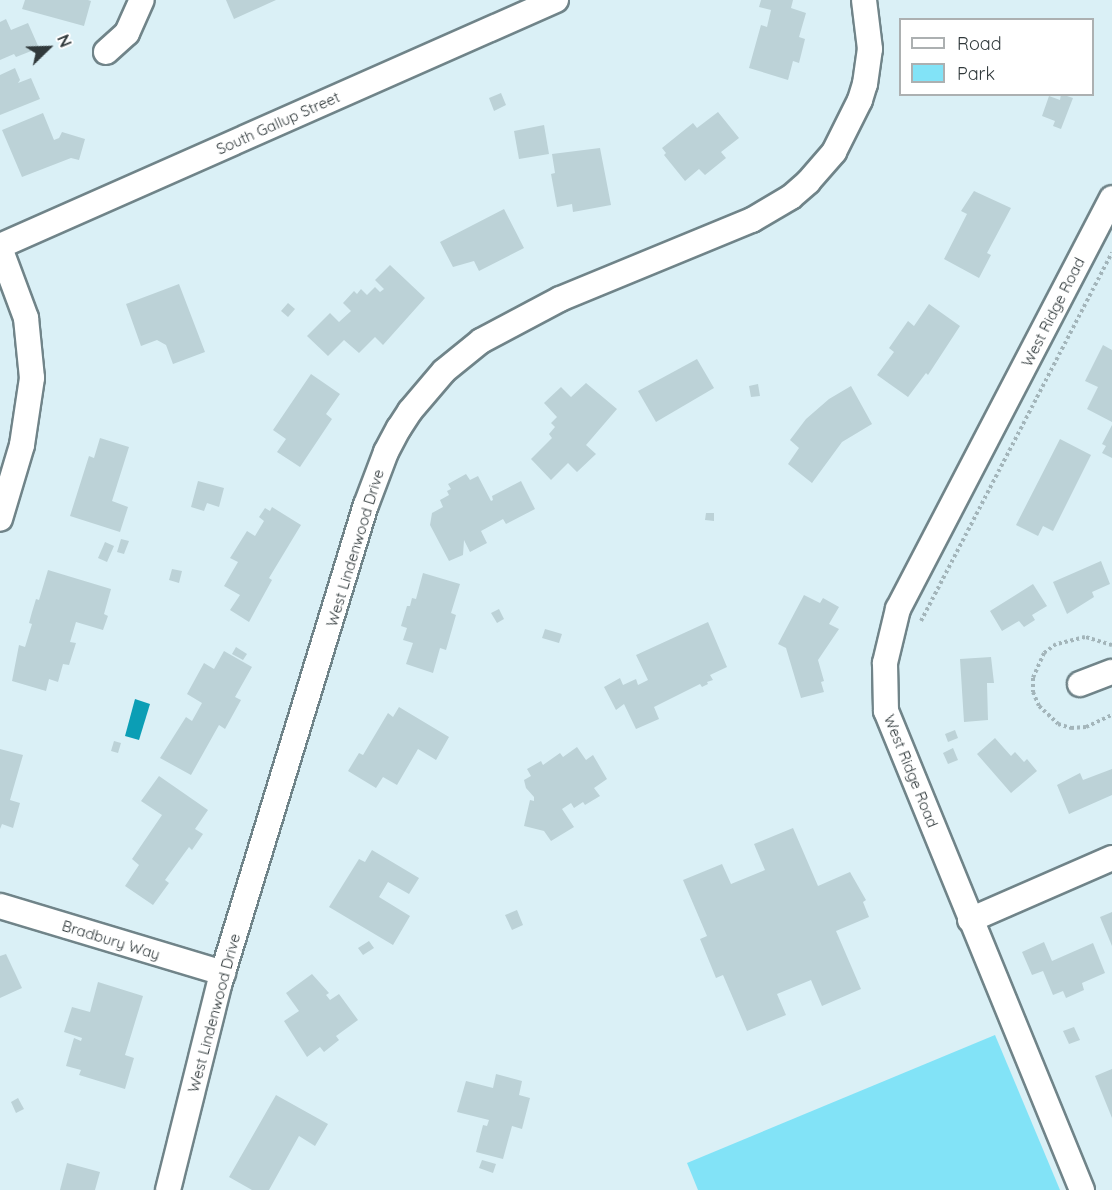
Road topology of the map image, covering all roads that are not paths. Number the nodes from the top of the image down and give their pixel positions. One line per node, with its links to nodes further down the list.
1 (142, 0): 4 (street)
2 (556, 0): 6 (street, South Gallup Street)
3 (864, 0): 13 (street, West Lindenwood Drive)
4 (106, 52)
5 (1112, 198): 12 (street, West Ridge Road)
6 (0, 247): 7 (street)
7 (0, 519)
8 (1112, 672): 9 (street)
9 (1080, 684)
10 (1112, 858): 12 (street)
11 (0, 906): 13 (street, Bradbury Way)
12 (970, 920): 15 (street, West Ridge Road)
13 (223, 973): 14 (street, West Lindenwood Drive)
14 (168, 1190)
15 (1082, 1190)

